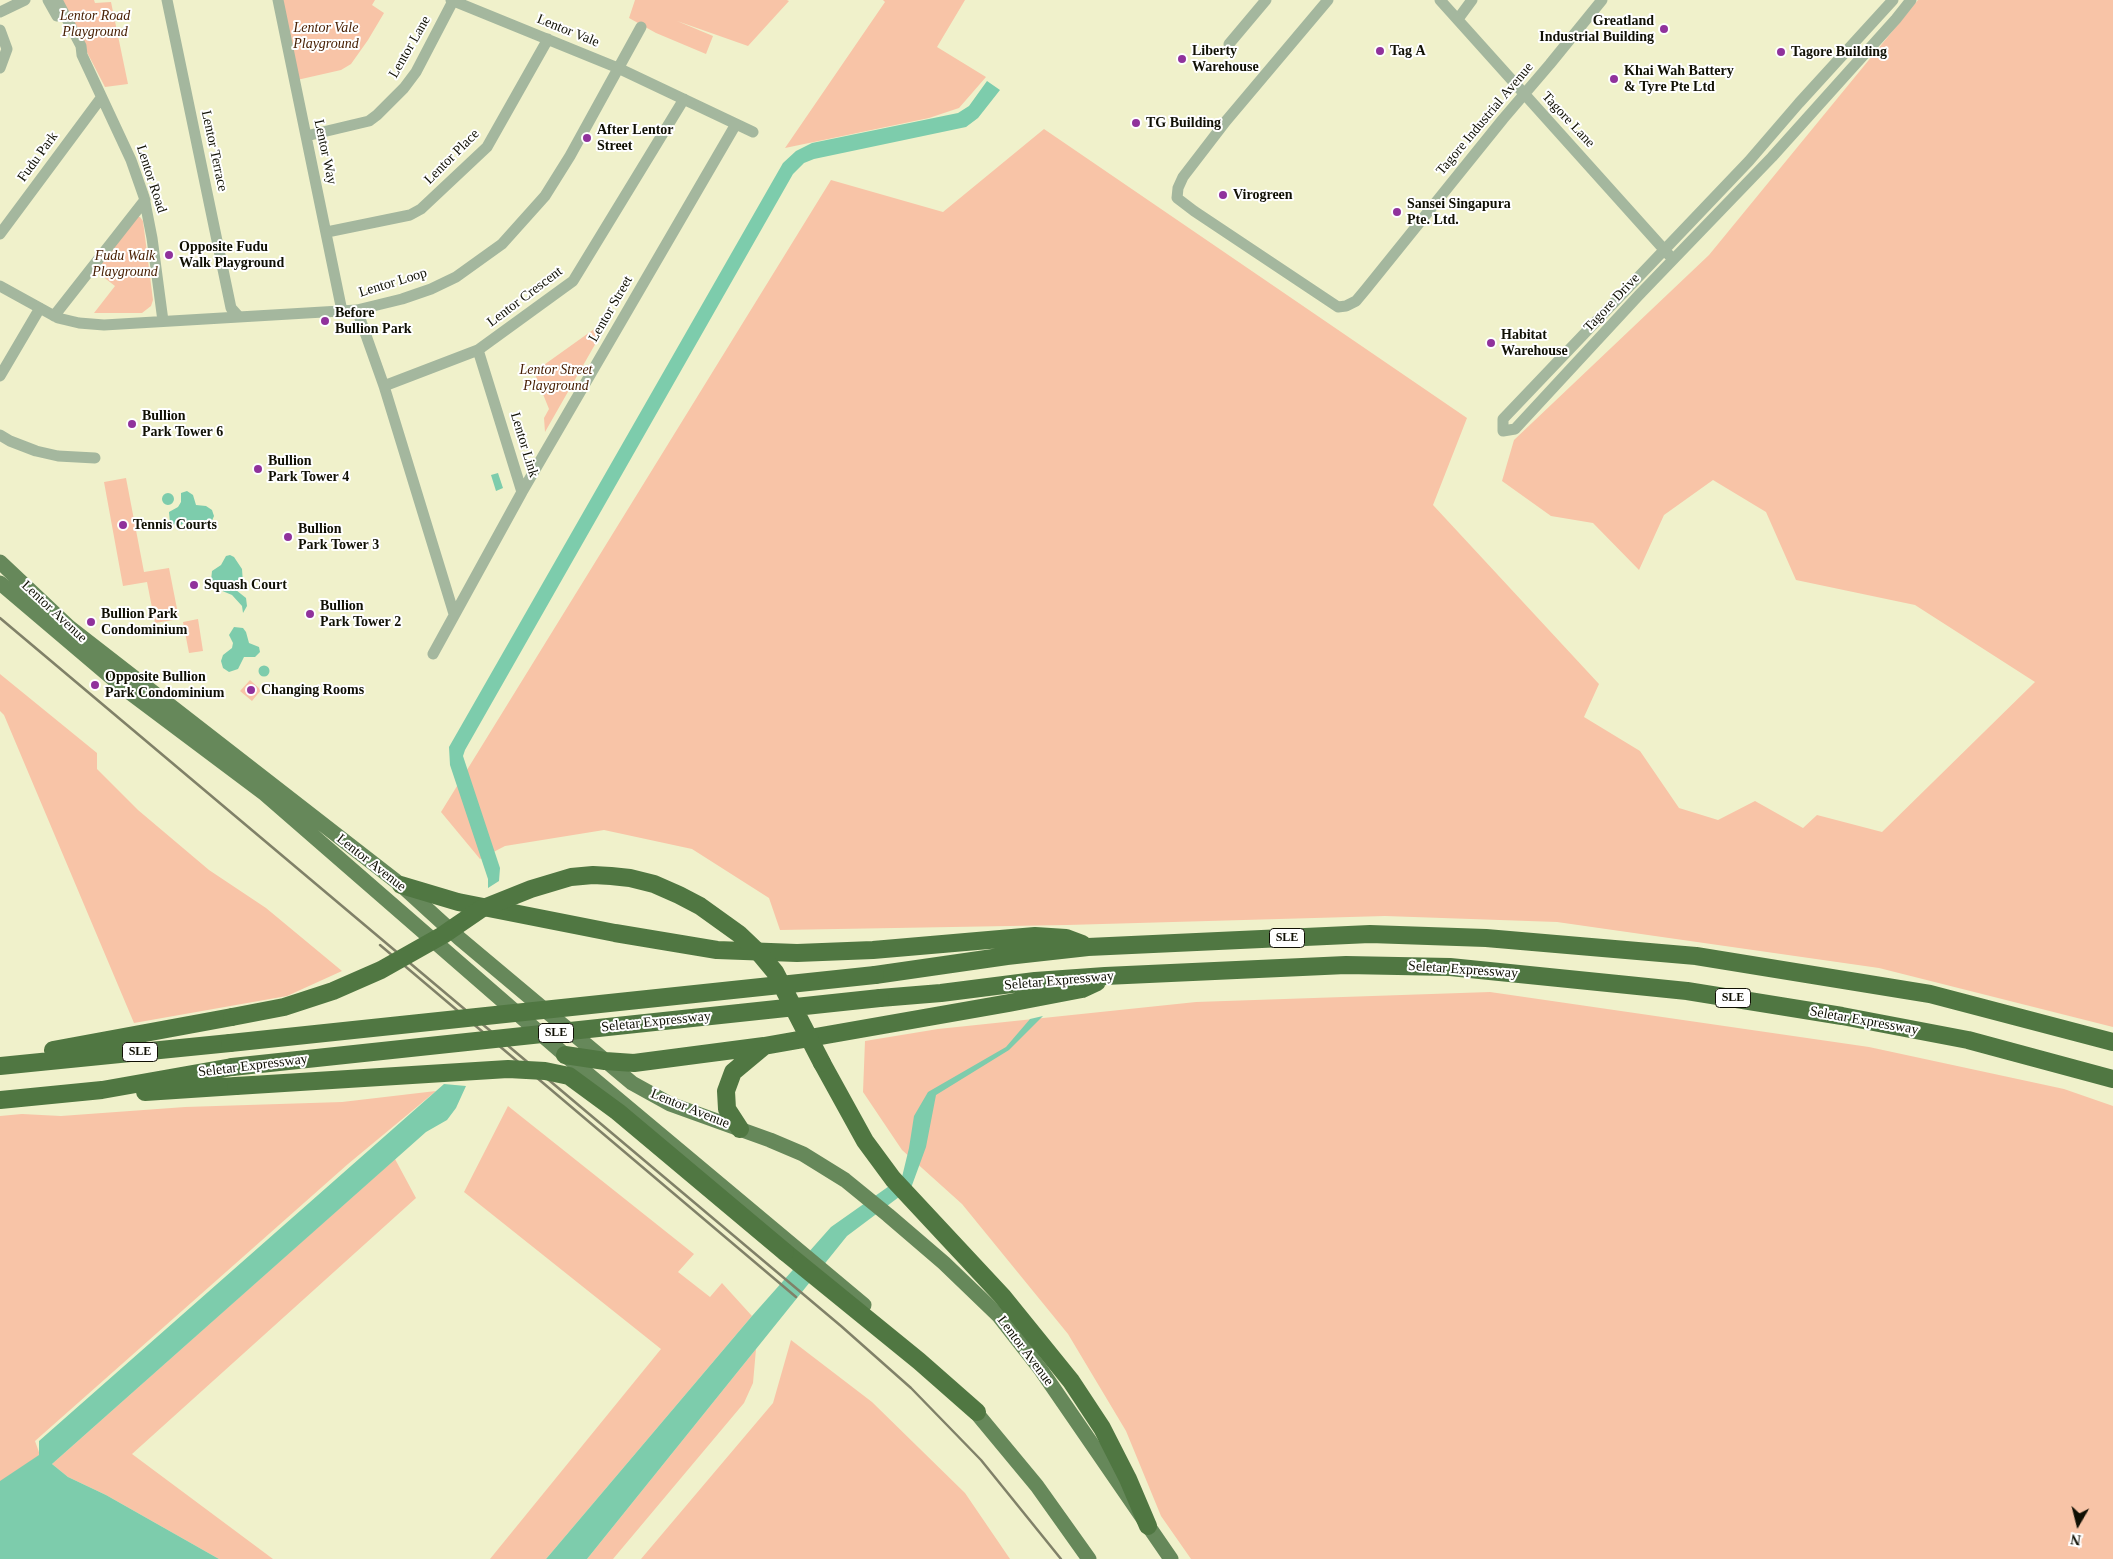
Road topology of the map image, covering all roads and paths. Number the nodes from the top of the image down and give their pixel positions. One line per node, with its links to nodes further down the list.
1 (25, 0): 14 (street)
2 (48, 0): 20 (street, Lentor Road)
3 (57, 0): 20 (street, Lentor Road)
4 (167, 0): 38 (street, Lentor Terrace)
5 (278, 0): 28 (street, Lentor Way)
6 (452, 0): 18 (street, Lentor Vale); 28 (street, Lentor Lane)
7 (1266, 0): 19 (street)
8 (1328, 0): 23 (street, Tagore Industrial Avenue)
9 (1440, 0): 15 (street, Tagore Lane)
10 (1472, 0): 15 (street)
11 (1602, 0): 23 (street, Tagore Industrial Avenue)
12 (1893, 0): 32 (street, Tagore Drive)
13 (1911, 0): 33 (street, Tagore Drive)
14 (0, 12)
15 (1458, 19): 23 (street, Tagore Lane)
16 (641, 27): 22 (street, Lentor Loop)
17 (0, 30): 21 (street)
18 (548, 39): 22 (street, Lentor Vale); 30 (street, Lentor Place)
19 (1229, 44)
20 (82, 55): 24 (street, Lentor Road)
21 (0, 68)
22 (618, 68): 25 (street); 36 (street, Lentor Loop)
23 (1524, 95): 32 (street, Tagore Lane)
24 (101, 98): 29 (street, Lentor Road); 31 (street, Fudu Park)
25 (684, 99): 26 (street); 41 (street, Lentor Crescent)
26 (736, 124): 27 (street); 46 (street, Lentor Street)
27 (753, 132)
28 (306, 136): 30 (street, Lentor Way)
29 (144, 200): 39 (street); 40 (street, Lentor Road)
30 (327, 232): 37 (street, Lentor Way)
31 (0, 234)
32 (1664, 250): 33 (street, Tagore Lane); 33 (street, Tagore Drive)
33 (1674, 260)
34 (0, 286): 35 (street, Lentor Loop)
35 (40, 308): 39 (street, Lentor Loop); 42 (street)
36 (357, 310): 37 (street, Lentor Loop); 43 (street)
37 (342, 311): 38 (street, Lentor Loop)
38 (228, 312): 40 (street, Lentor Loop)
39 (54, 316): 40 (street, Lentor Loop)
40 (164, 321)
41 (478, 350): 43 (street, Lentor Crescent); 46 (street, Lentor Link)
42 (0, 376)
43 (384, 386): 49 (street)
44 (0, 435): 45 (street)
45 (95, 458)
46 (522, 492): 49 (street, Lentor Street)
47 (0, 562): 51 (main road, Lentor Avenue)
48 (0, 583): 54 (main road, Lentor Avenue)
49 (454, 614): 50 (street, Lentor Street)
50 (433, 654)
51 (401, 885): 52 (main road, Lentor Avenue); 53 (highway)
52 (459, 938): 54 (main road); 59 (main road, Lentor Avenue)
53 (1088, 947): 56 (highway, Seletar Expressway / SLE); 60 (highway, Seletar Expressway / SLE, bridge)
54 (444, 952): 58 (main road, Lentor Avenue)
55 (1105, 976): 57 (highway); 62 (highway, Seletar Expressway / SLE); 63 (highway, Seletar Expressway / SLE, bridge)
56 (2113, 1042)
57 (764, 1046): 59 (highway); 65 (highway)
58 (565, 1055): 59 (highway); 66 (main road, Lentor Avenue)
59 (604, 1061): 65 (main road, Lentor Avenue)
60 (33, 1062): 61 (highway, Seletar Expressway / SLE); 68 (highway, bridge)
61 (0, 1066)
62 (2113, 1079)
63 (102, 1090): 64 (highway, Seletar Expressway / SLE); 66 (highway, bridge)
64 (0, 1100)
65 (740, 1130): 68 (main road, Lentor Avenue)
66 (827, 1280): 67 (highway)
67 (977, 1412): 69 (main road)
68 (1148, 1526): 70 (main road, Lentor Avenue)
69 (1089, 1559)
70 (1171, 1559)

